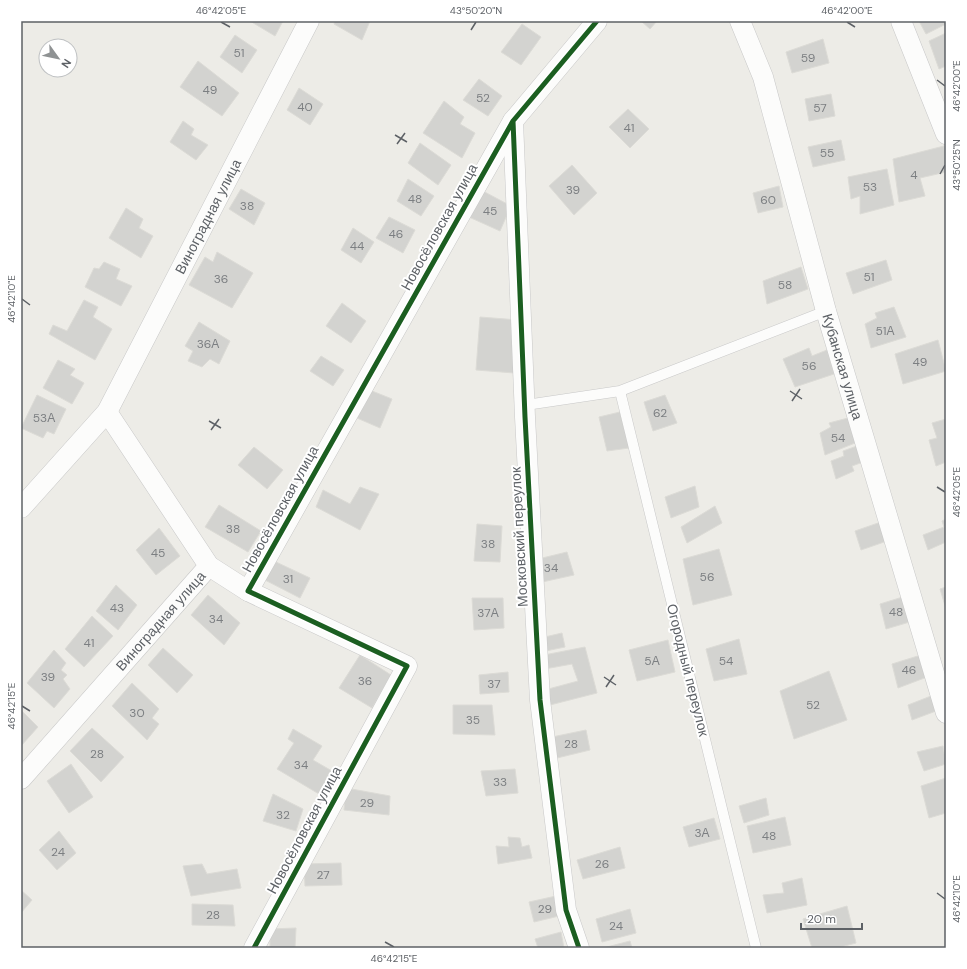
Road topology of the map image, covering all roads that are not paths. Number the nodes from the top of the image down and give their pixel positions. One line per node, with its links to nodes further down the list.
1 (309, 21): 10 (street, Виноградная улица)
2 (597, 21): 5 (street, Новосёловская улица)
3 (740, 21): 7 (street, Кубанская улица)
4 (901, 21): 6 (street)
5 (513, 121): 9 (street, Московский переулок); 13 (street, Новосёловская улица)
6 (946, 134)
7 (826, 311): 8 (lane); 14 (street, Кубанская улица)
8 (620, 391): 9 (lane); 19 (lane, Огородный переулок)
9 (526, 405): 18 (street, Московский переулок)
10 (108, 412): 11 (street, Виноградная улица); 12 (street, Виноградная улица)
11 (21, 508)
12 (209, 566): 13 (street); 16 (street, Виноградная улица)
13 (248, 591): 17 (street, Новосёловская улица)
14 (943, 693): 15 (street, Кубанская улица)
15 (946, 713)
16 (21, 779)
17 (254, 948)
18 (579, 948)
19 (756, 948)

